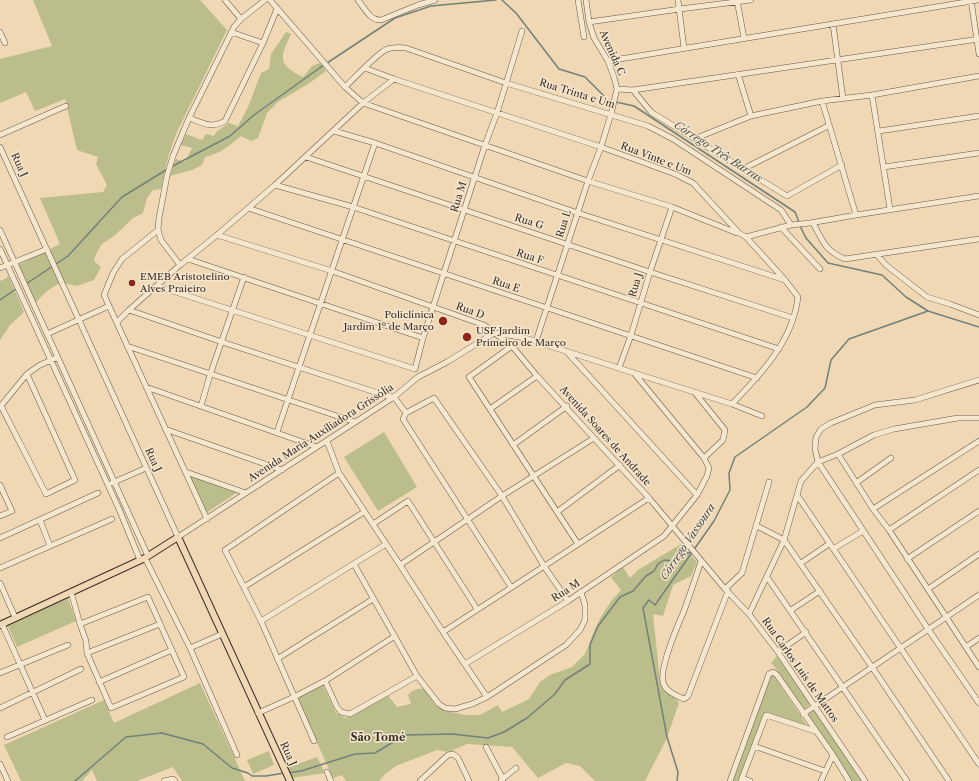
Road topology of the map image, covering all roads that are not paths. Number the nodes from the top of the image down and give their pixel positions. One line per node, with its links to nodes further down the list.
1 (224, 0): 15 (street)
2 (265, 0): 15 (street)
3 (270, 0): 13 (street)
4 (358, 0): 5 (street)
5 (435, 0)
6 (586, 0): 16 (street, Avenida C)
7 (678, 0): 14 (street)
8 (751, 0): 11 (street)
9 (978, 0): 12 (street)
10 (579, 1): 21 (street)
11 (737, 1): 14 (street); 22 (street)
12 (972, 1): 17 (street); 23 (street)
13 (277, 9): 25 (street); 35 (street)
14 (680, 9): 16 (street); 26 (street)
15 (241, 19): 20 (street)
16 (589, 22): 29 (street, Avenida C)
17 (833, 24): 22 (street); 28 (street)
18 (522, 31): 34 (street, Rua M)
19 (0, 32): 24 (street)
20 (231, 32): 25 (street); 47 (street)
21 (584, 37)
22 (744, 38): 26 (street)
23 (978, 39): 27 (street); 28 (street)
24 (5, 43)
25 (263, 43): 47 (street)
26 (684, 48): 29 (street)
27 (979, 54)
28 (838, 59): 31 (street); 39 (street)
29 (608, 61): 36 (street, Avenida C)
30 (365, 68): 33 (street, Rua Vinte e Um); 34 (street, Rua Trinta e Um); 35 (street, Rua Trinta e Um)
31 (738, 74): 37 (street); 45 (street)
32 (979, 76): 38 (street)
33 (394, 79): 41 (street); 43 (street, Rua Vinte e Um)
34 (506, 83): 43 (street, Rua M); 44 (street, Rua Trinta e Um)
35 (345, 87): 41 (street)
36 (617, 89): 37 (street); 44 (street, Avenida C)
37 (633, 90): 52 (street)
38 (872, 95): 39 (street); 50 (street)
39 (843, 99): 40 (street)
40 (822, 101): 45 (street); 48 (street)
41 (363, 103): 49 (street); 54 (street)
42 (66, 106): 51 (street)
43 (497, 114): 54 (street, Rua M); 56 (street, Rua Vinte e Um)
44 (611, 114): 56 (street, Rua L); 75 (street, Rua Trinta e Um)
45 (751, 116): 52 (street)
46 (979, 116): 50 (street)
47 (189, 118): 78 (street)
48 (828, 126): 59 (street); 61 (street)
49 (334, 131): 53 (street); 58 (street)
50 (879, 131): 60 (street)
51 (0, 135)
52 (694, 139): 61 (street)
53 (375, 143): 62 (street); 63 (street)
54 (485, 145): 63 (street, Rua M); 64 (street)
55 (0, 146): 88 (street, Rua J)
56 (601, 147): 64 (street, Rua L); 79 (street, Rua Vinte e Um)
57 (979, 153): 60 (street)
58 (306, 156): 62 (street, Rua G); 65 (street)
59 (842, 165): 61 (street); 73 (street)
60 (884, 167): 70 (street)
61 (743, 169)
62 (363, 176): 67 (street); 71 (street, Rua G)
63 (475, 178): 71 (street, Rua M); 72 (street)
64 (588, 181): 68 (street); 72 (street, Rua L)
65 (275, 185): 67 (street, Rua F); 69 (street)
66 (979, 196): 70 (street)
67 (353, 207): 82 (street); 85 (street, Rua F)
68 (672, 207): 79 (street); 84 (street, Rua J)
69 (248, 208): 80 (street); 82 (street, Rua E)
70 (890, 209): 73 (street)
71 (465, 210): 85 (street, Rua M); 86 (street, Rua G)
72 (578, 212): 84 (street); 86 (street, Rua L)
73 (856, 215): 74 (street)
74 (812, 223): 75 (street); 89 (street)
75 (794, 225): 76 (street)
76 (781, 228): 81 (street); 94 (street)
77 (0, 230): 91 (street)
78 (158, 230): 92 (street); 104 (street)
79 (739, 233): 81 (street, Rua Vinte e Um)
80 (217, 235): 90 (street); 95 (street, Rua D)
81 (746, 237): 100 (street, Rua Vinte e Um)
82 (343, 239): 95 (street); 97 (street, Rua E)
83 (979, 239): 89 (street)
84 (661, 240): 96 (street, Rua J); 100 (street)
85 (454, 242): 97 (street, Rua M); 98 (street, Rua F)
86 (567, 244): 96 (street, Rua G); 98 (street, Rua L)
87 (0, 249): 91 (street)
88 (47, 249): 91 (street); 111 (street, Rua J)
89 (877, 254): 109 (street)
90 (188, 259): 92 (street); 99 (street)
91 (11, 264): 93 (street); 113 (street); 114 (street)
92 (180, 265): 101 (street)
93 (0, 268)
94 (820, 269)
95 (332, 271): 102 (street); 105 (street, Rua D)
96 (650, 272): 103 (street, Rua J); 110 (street, Rua G)
97 (444, 273): 105 (street, Rua M); 106 (street, Rua E)
98 (557, 276): 103 (street, Rua F); 106 (street, Rua L)
99 (244, 277): 102 (street); 108 (street)
100 (786, 280): 110 (street, Rua Vinte e Um)
101 (157, 286): 107 (street); 108 (street)
102 (321, 303): 118 (street); 119 (street)
103 (641, 303): 117 (street, Rua J); 124 (street, Rua F)
104 (109, 306): 111 (street); 112 (street)
105 (433, 308): 115 (street, Rua D); 119 (street, Rua M)
106 (547, 308): 117 (street, Rua E); 120 (street, Rua L)
107 (129, 310): 112 (street); 121 (street)
108 (232, 310): 118 (street); 121 (street)
109 (979, 315)
110 (794, 318): 124 (street, Rua Vinte e Um)
111 (79, 320): 116 (street); 165 (street, Rua J)
112 (117, 322): 122 (street)
113 (44, 327): 114 (street); 116 (street)
114 (37, 331): 127 (street)
115 (494, 333): 120 (street, Rua D); 123 (street, Avenida Soares de Andrade); 135 (street, Avenida Maria Auxiliadora Grissólia)
116 (47, 334): 126 (street)
117 (630, 335): 130 (street, Rua J); 136 (street, Rua E)
118 (310, 336): 128 (street); 129 (street)
119 (423, 338): 129 (street, Rua M)
120 (536, 341): 125 (street, Rua D)
121 (222, 342): 128 (street); 133 (street)
122 (127, 346): 133 (street); 138 (street)
123 (512, 346): 134 (street, Avenida Soares de Andrade); 146 (street)
124 (779, 349): 136 (street, Rua Vinte e Um)
125 (566, 351): 130 (street, Rua D); 178 (street)
126 (58, 357): 127 (street); 156 (street)
127 (51, 360): 132 (street); 159 (street)
128 (299, 367): 140 (street); 141 (street)
129 (415, 368): 135 (street)
130 (618, 368): 131 (street, Rua D)
131 (634, 373): 139 (street, Rua D); 161 (street)
132 (27, 374): 145 (street); 145 (street)
133 (210, 375): 141 (street); 143 (street)
134 (537, 376): 144 (street, Avenida Soares de Andrade); 146 (street)
135 (418, 377): 140 (street, Avenida Maria Auxiliadora Grissólia)
136 (757, 378): 142 (street, Rua Vinte e Um)
137 (979, 380): 163 (street)
138 (146, 387): 143 (street); 151 (street)
139 (695, 393): 142 (street, Rua D); 161 (street)
140 (394, 397): 147 (street); 150 (street, Avenida Maria Auxiliadora Grissólia)
141 (288, 399): 150 (street); 152 (street)
142 (732, 404): 148 (street, Rua D)
143 (201, 406): 152 (street)
144 (567, 406): 153 (street, Avenida Soares de Andrade); 157 (street)
145 (0, 407)
146 (490, 409): 157 (street)
147 (406, 413): 180 (street); 190 (street)
148 (762, 416)
149 (979, 418): 160 (street)
150 (355, 422): 154 (street, Avenida Maria Auxiliadora Grissólia)
151 (165, 429): 166 (street); 168 (street)
152 (277, 432): 158 (street)
153 (594, 438): 164 (street, Avenida Soares de Andrade); 170 (street)
154 (327, 441): 158 (street, Avenida Maria Auxiliadora Grissólia); 169 (street)
155 (979, 441): 182 (street)
156 (97, 444): 159 (street); 171 (street)
157 (513, 445): 170 (street)
158 (317, 447): 166 (street, Avenida Maria Auxiliadora Grissólia)
159 (91, 448): 175 (street)
160 (838, 454): 163 (street); 173 (street)
161 (704, 458): 178 (street, Rua M)
162 (891, 458): 173 (street)
163 (818, 462): 179 (street); 195 (street)
164 (620, 465): 181 (street, Avenida Soares de Andrade); 185 (street)
165 (146, 468): 171 (street); 196 (street, Rua J)
166 (282, 470): 177 (street, Avenida Maria Auxiliadora Grissólia)
167 (979, 470): 194 (street)
168 (186, 472): 177 (street); 188 (street)
169 (339, 473): 184 (street); 217 (street)
170 (534, 476): 180 (street); 185 (street)
171 (114, 482): 175 (street); 206 (street)
172 (770, 482): 193 (street)
173 (856, 483): 182 (street)
174 (0, 485): 186 (street)
175 (108, 485): 206 (street)
176 (98, 493): 189 (street)
177 (246, 493): 188 (street, Avenida Maria Auxiliadora Grissólia)
178 (697, 495): 192 (street, Rua M)
179 (797, 495): 198 (street); 202 (street)
180 (502, 496): 190 (street); 212 (street)
181 (649, 498): 192 (street, Avenida Soares de Andrade); 201 (street)
182 (873, 509): 194 (street)
183 (979, 511): 208 (street)
184 (364, 512): 191 (street); 217 (street)
185 (558, 512): 201 (street)
186 (0, 516)
187 (112, 519): 203 (street)
188 (207, 519): 196 (street, Avenida Maria Auxiliadora Grissólia)
189 (40, 520): 197 (street); 203 (street)
190 (468, 520): 199 (street); 216 (street)
191 (373, 524): 199 (street); 200 (street)
192 (673, 526): 207 (street, Avenida Soares de Andrade); 222 (street, Rua M)
193 (757, 526): 198 (street); 219 (street)
194 (889, 530): 208 (street)
195 (863, 531): 204 (street); 235 (street)
196 (178, 537): 206 (main road); 238 (main road, Rua J)
197 (0, 538)
198 (784, 540): 209 (street); 214 (street)
199 (435, 541): 211 (street); 226 (street)
200 (386, 544): 210 (street); 211 (street)
201 (578, 544): 212 (street)
202 (829, 544): 204 (street); 209 (street)
203 (50, 546): 213 (street)
204 (833, 549): 244 (street)
205 (979, 554): 218 (street)
206 (144, 558): 221 (main road); 243 (street)
207 (700, 558): 219 (street, Rua Carlos Luís de Mattos); 219 (street)
208 (907, 559): 218 (street)
209 (801, 563): 220 (street)
210 (354, 564): 224 (street); 231 (street)
211 (400, 565): 236 (street)
212 (544, 566): 216 (street); 225 (street)
213 (0, 568)
214 (767, 576): 227 (street); 228 (street)
215 (0, 583): 229 (street)
216 (511, 587): 226 (street)
217 (244, 588): 231 (street)
218 (928, 589): 230 (street)
219 (726, 590): 228 (street, Rua Carlos Luís de Mattos)
220 (820, 591): 227 (street); 252 (street)
221 (71, 592): 229 (main road); 233 (street)
222 (581, 592): 225 (street, Rua M); 261 (street)
223 (979, 595): 230 (street)
224 (373, 599): 239 (street); 248 (street)
225 (568, 601): 250 (street, Rua M)
226 (477, 609): 236 (street)
227 (791, 610): 237 (street)
228 (749, 614): 246 (street, Rua Carlos Luís de Mattos)
229 (15, 617): 232 (main road)
230 (946, 617): 235 (street); 242 (street)
231 (261, 621): 248 (street)
232 (1, 624): 249 (street)
233 (80, 624): 234 (street); 247 (street)
234 (160, 624): 245 (street); 247 (street)
235 (928, 629): 244 (street); 263 (street)
236 (443, 632): 250 (street)
237 (806, 632): 246 (street); 258 (street)
238 (222, 634): 243 (street); 266 (main road, Rua J)
239 (395, 636): 255 (street); 256 (street)
240 (979, 638): 242 (street)
241 (68, 645): 249 (street)
242 (966, 647): 251 (street)
243 (190, 648): 274 (street)
244 (900, 649): 252 (street); 277 (street)
245 (172, 650): 257 (street); 257 (street)
246 (778, 652): 264 (street, Rua Carlos Luís de Mattos)
247 (87, 653): 257 (street)
248 (278, 660): 260 (street)
249 (20, 664): 254 (street); 259 (street)
250 (465, 664): 261 (street)
251 (979, 667)
252 (872, 668): 258 (street); 296 (street)
253 (81, 669): 259 (street)
254 (0, 673)
255 (417, 676): 256 (street); 261 (street)
256 (325, 681): 260 (street)
257 (99, 682)
258 (843, 687): 264 (street); 295 (street)
259 (32, 692): 265 (street); 268 (street)
260 (294, 697): 266 (street); 271 (street)
261 (487, 697)
262 (92, 700): 268 (street)
263 (979, 703)
264 (814, 705): 267 (street); 294 (street, Rua Carlos Luís de Mattos)
265 (0, 708)
266 (258, 713): 281 (main road, Rua J)
267 (803, 714): 269 (street); 290 (street)
268 (45, 720): 270 (street)
269 (815, 731): 272 (street); 275 (street)
270 (7, 737)
271 (314, 741)
272 (754, 746): 279 (street); 283 (street)
273 (486, 747): 282 (street)
274 (238, 755)
275 (833, 755): 279 (street); 293 (street)
276 (0, 764): 284 (street)
277 (979, 764)
278 (516, 768): 282 (street)
279 (825, 771): 292 (street)
280 (327, 772): 287 (street)
281 (287, 777)
282 (501, 780)
283 (741, 780): 291 (street)
284 (8, 781)
285 (164, 781): 286 (street)
286 (175, 781)
287 (331, 781)
288 (420, 781): 289 (street)
289 (469, 781)
290 (730, 781)
291 (750, 781)
292 (821, 781)
293 (849, 781)
294 (865, 781)
295 (907, 781)
296 (949, 781)

